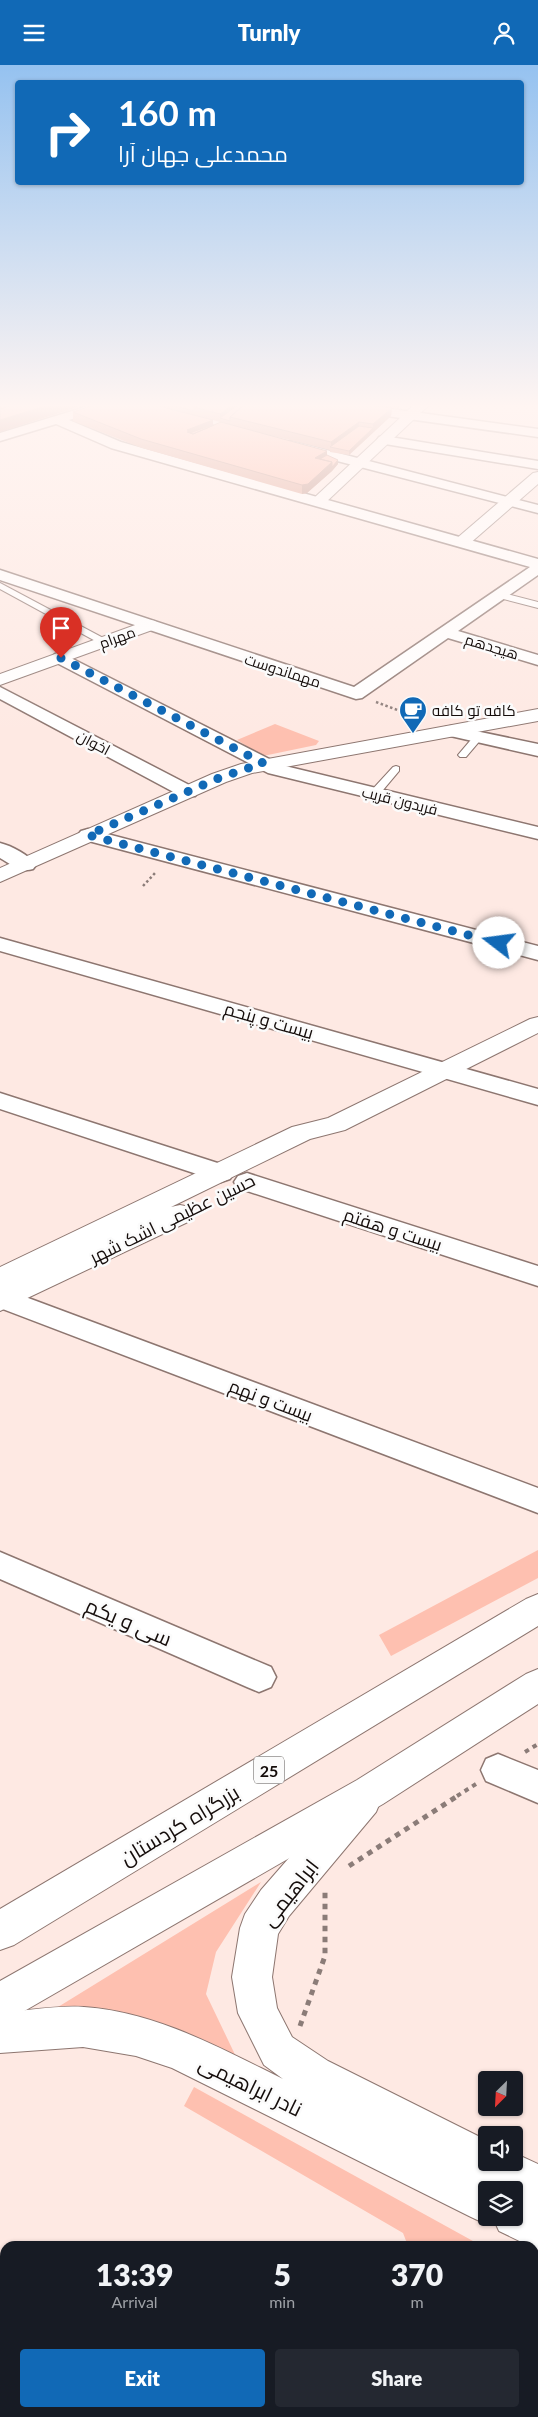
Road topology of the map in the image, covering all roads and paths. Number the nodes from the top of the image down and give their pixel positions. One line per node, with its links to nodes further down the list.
1 (362, 514): 4 (street)
2 (375, 514): 4 (street)
3 (494, 514): 5 (main road)
4 (370, 516): 5 (street)
5 (462, 542): 6 (street)
6 (538, 564)
7 (538, 568): 10 (street)
8 (0, 575): 12 (street, مهماندوست)
9 (0, 586): 14 (lane)
10 (499, 595): 11 (lane); 13 (street)
11 (538, 605)
12 (149, 625): 14 (main road, مهرام); 19 (street, مهماندوست)
13 (445, 632): 16 (street, هیجدهم); 19 (street)
14 (104, 642): 15 (main road, مهرام)
15 (61, 658): 17 (main road, مهرام); 25 (street, فریدون قریب)
16 (538, 660)
17 (0, 680)
18 (0, 692): 27 (street, اخوان)
19 (356, 694): 21 (path)
20 (538, 715): 21 (main road)
21 (452, 731): 22 (street); 25 (main road)
22 (478, 737): 23 (street); 24 (lane)
23 (538, 750)
24 (463, 755)
25 (263, 763): 27 (main road); 28 (street, فریدون قریب)
26 (396, 769): 28 (lane)
27 (188, 791): 30 (main road)
28 (374, 794): 29 (street, فریدون قریب)
29 (538, 833)
30 (88, 835): 32 (main road); 35 (street)
31 (0, 849): 32 (street)
32 (26, 865): 33 (main road)
33 (0, 876)
34 (0, 944): 37 (street, بیست و پنجم)
35 (538, 953)
36 (538, 1024): 37 (main road, حسین عظیمی اشک شهر)
37 (446, 1070): 38 (street, بیست و پنجم); 40 (main road, حسین عظیمی اشک شهر)
38 (538, 1097)
39 (0, 1101): 41 (street)
40 (336, 1124): 41 (main road, حسین عظیمی اشک شهر); 42 (main road, حسین عظیمی اشک شهر)
41 (221, 1173): 42 (main road); 44 (main road, حسین عظیمی اشک شهر)
42 (247, 1182): 43 (street, بیست و هفتم); 44 (main road, حسین عظیمی اشک شهر)
43 (538, 1276)
44 (1, 1294): 45 (street, بیست و نهم)
45 (538, 1501)
46 (0, 1565): 48 (street, سی و یکم)
47 (538, 1609): 55 (main road, بزرگراه کردستان / 25)
48 (259, 1677)
49 (538, 1685): 52 (main road)
50 (498, 1770): 51 (street); 53 (path)
51 (538, 1787)
52 (370, 1792): 56 (main road); 59 (main road, ابراهیمی)
53 (342, 1870)
54 (325, 1881): 58 (path)
55 (2, 1927)
56 (0, 2003)
57 (0, 2033): 63 (main road, نادر ابراهیمی)
58 (298, 2034)
59 (313, 2076): 60 (main road, نادر ابراهیمی)
60 (478, 2158)
61 (505, 2171): 62 (main road, نادر ابراهیمی)
62 (538, 2187)
63 (478, 2198)
64 (523, 2220): 65 (main road)
65 (538, 2228)

